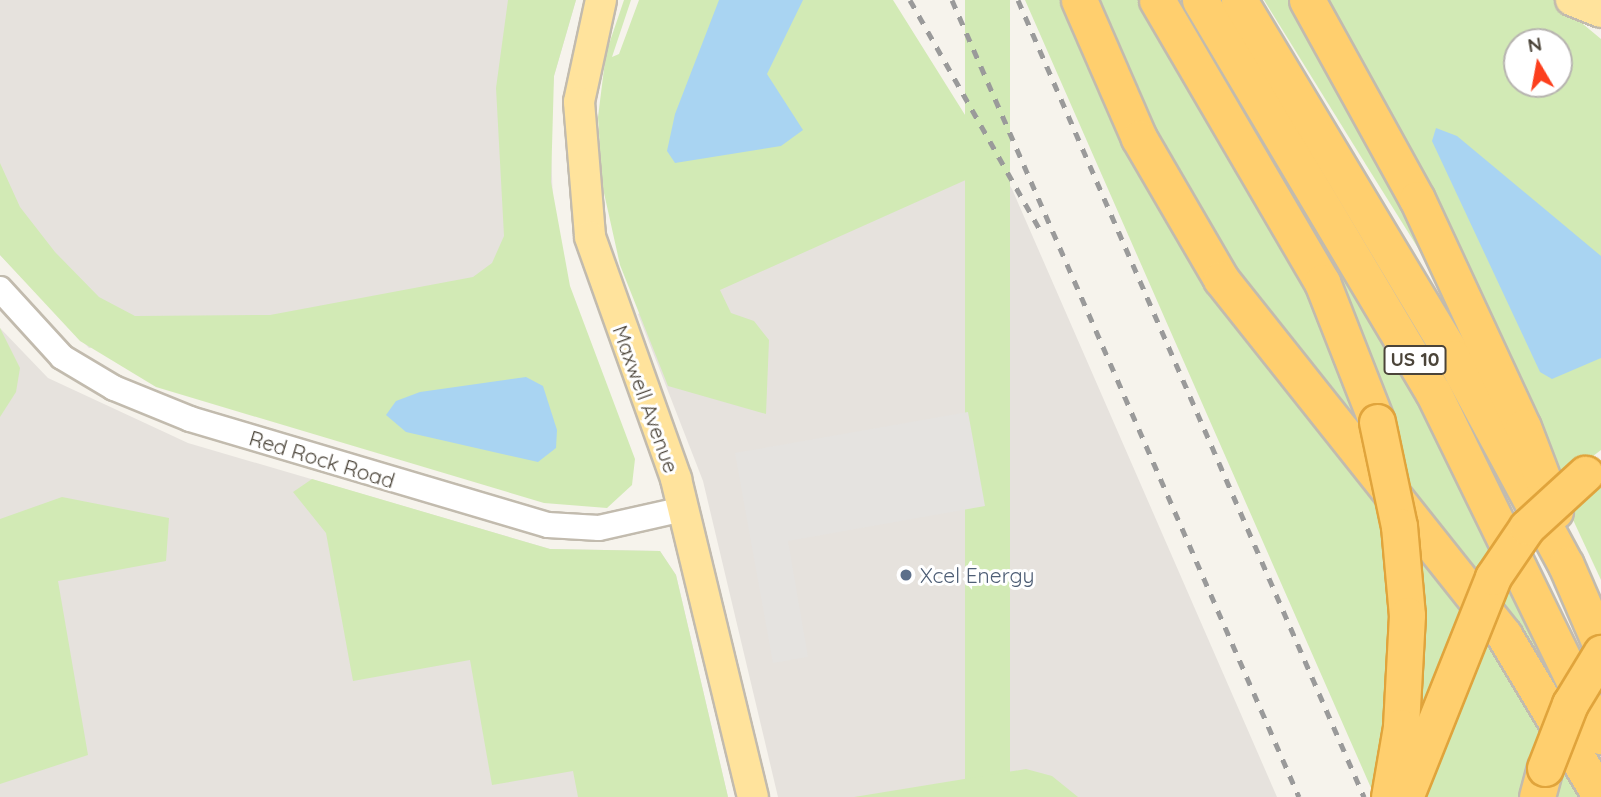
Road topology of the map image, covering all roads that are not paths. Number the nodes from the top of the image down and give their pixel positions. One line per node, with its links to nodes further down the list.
1 (601, 0): 11 (main road, Maxwell Avenue)
2 (1079, 0): 20 (highway)
3 (1157, 0): 18 (highway, bridge)
4 (1200, 0): 15 (highway, US 10)
5 (1239, 0): 12 (highway, US 10)
6 (1307, 0): 12 (highway)
7 (1571, 0): 8 (main road)
8 (1601, 12)
9 (0, 289): 11 (street, Red Rock Road)
10 (1593, 469): 19 (highway, bridge)
11 (683, 509): 17 (main road, Maxwell Avenue)
12 (1566, 565): 13 (highway, US 10)
13 (1601, 646)
14 (1601, 653): 16 (highway, bridge)
15 (1601, 736)
16 (1541, 783)
17 (753, 797)
18 (1389, 797)
19 (1406, 797)
20 (1601, 797)

